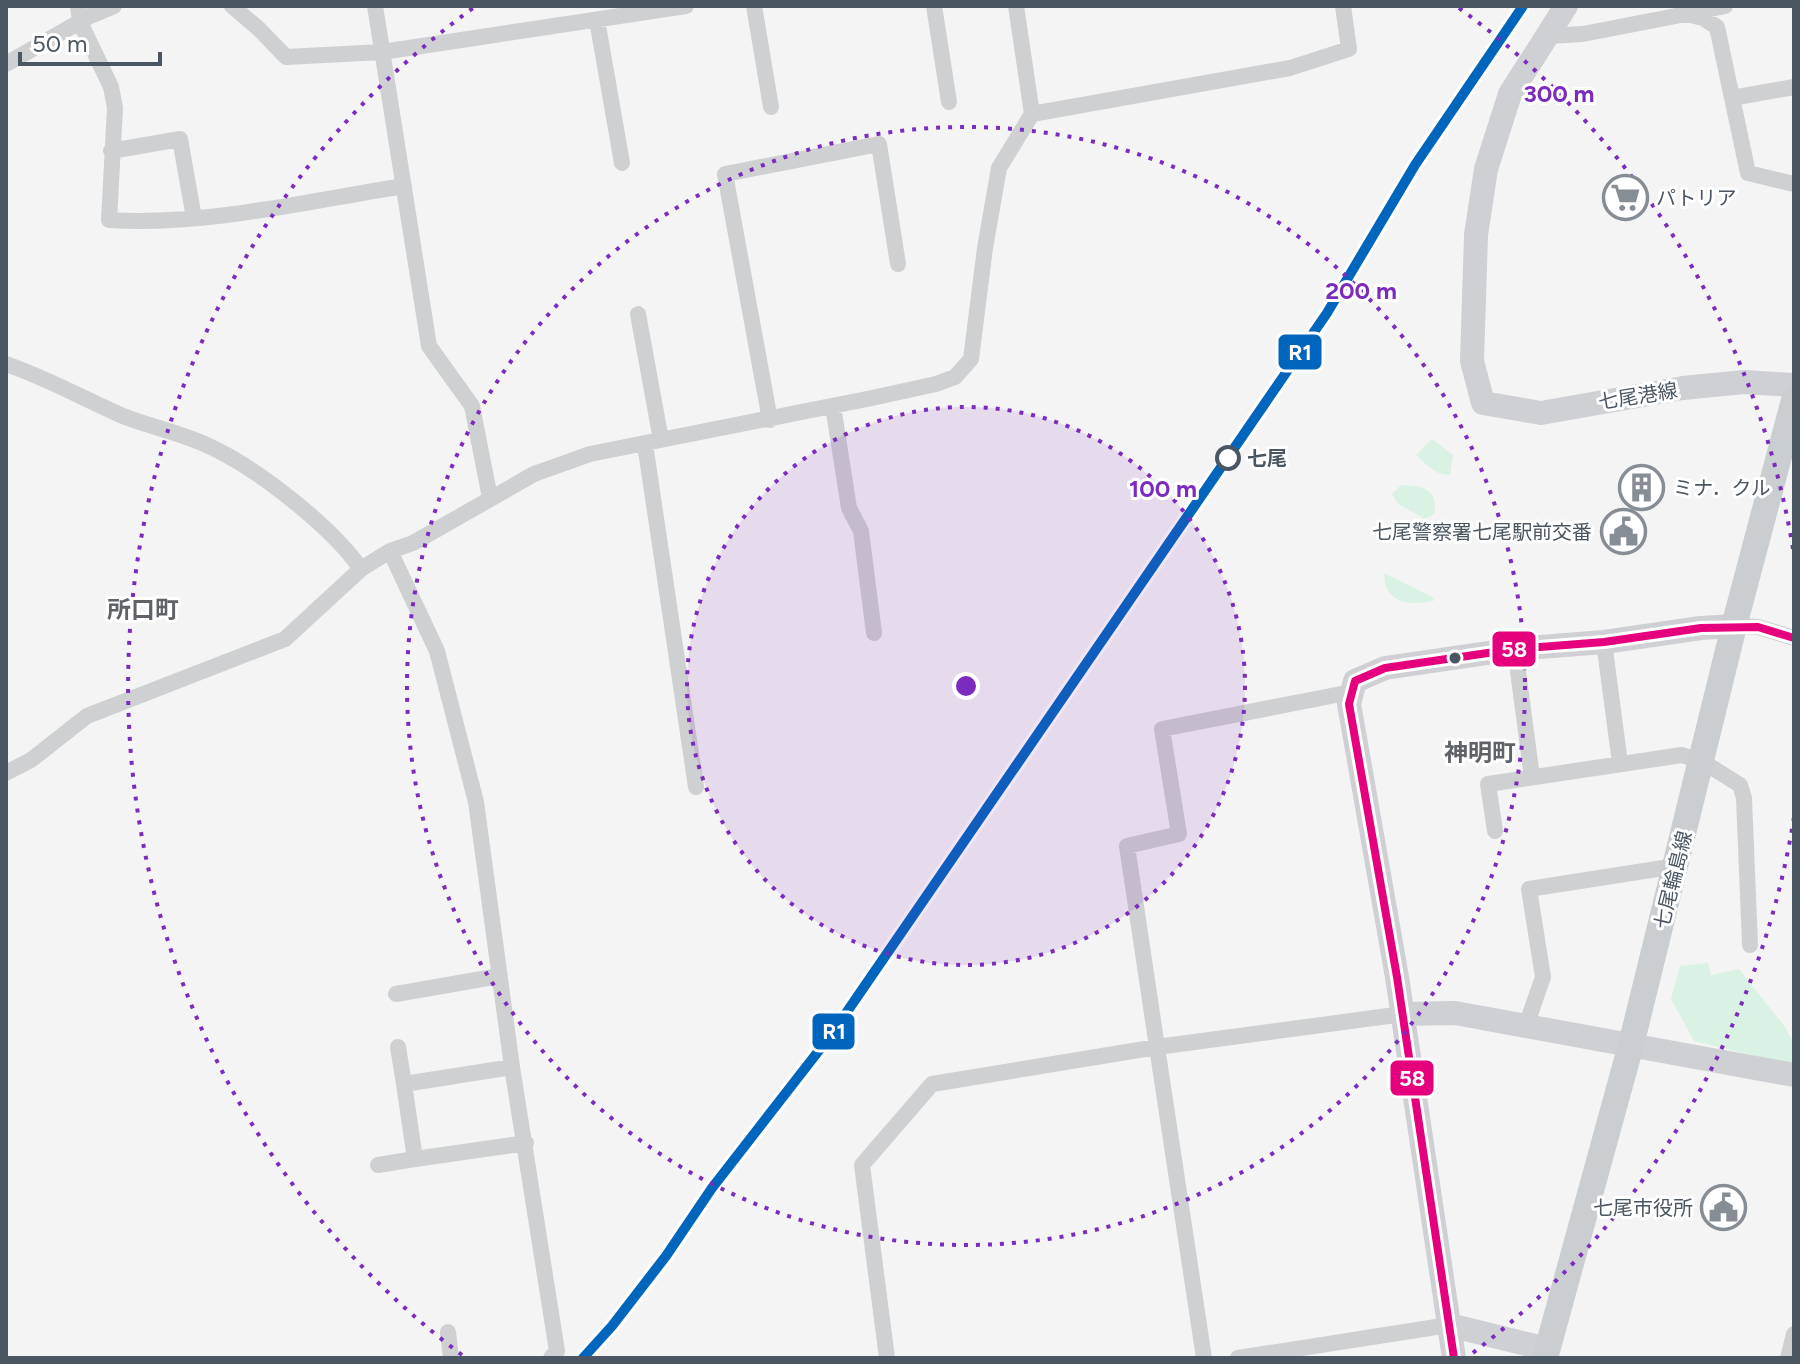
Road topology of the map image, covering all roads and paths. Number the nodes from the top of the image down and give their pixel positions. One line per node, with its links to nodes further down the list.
1 (114, 6): 11 (street)
2 (232, 6): 15 (street)
3 (375, 6): 15 (street)
4 (686, 6): 13 (street)
5 (754, 6): 20 (street)
6 (934, 6): 19 (street)
7 (1016, 6): 21 (street)
8 (1343, 6): 21 (street)
9 (1566, 6): 14 (street)
10 (1725, 6): 12 (street)
11 (79, 14): 16 (street); 22 (street)
12 (1686, 14): 14 (street); 18 (street)
13 (597, 20): 15 (street); 23 (street)
14 (1548, 36): 30 (street, 七尾港線)
15 (382, 52): 25 (street)
16 (6, 64)
17 (1794, 87): 18 (street)
18 (1732, 98): 24 (street)
19 (949, 102)
20 (771, 107)
21 (1032, 114): 32 (street)
22 (111, 151): 26 (street); 26 (street)
23 (622, 163)
24 (1794, 184)
25 (404, 186): 26 (street); 35 (street)
26 (194, 218)
27 (898, 264): 33 (street)
28 (638, 314): 34 (street)
29 (6, 364): 37 (street)
30 (1794, 385)
31 (1794, 400): 38 (main road, 七尾輪島線)
32 (833, 406): 33 (street); 39 (street)
33 (770, 420): 34 (street)
34 (653, 442): 35 (street); 48 (street)
35 (490, 498): 36 (street)
36 (390, 551): 37 (street); 52 (street)
37 (361, 569): 46 (street)
38 (1734, 626): 40 (street); 41 (street); 44 (main road, 七尾輪島線)
39 (874, 633)
40 (1794, 638)
41 (1604, 642): 42 (street); 45 (street)
42 (1515, 649): 43 (street); 47 (street)
43 (1349, 704): 54 (street); 58 (street)
44 (1703, 762): 45 (street); 50 (main road, 七尾輪島線); 51 (street)
45 (1620, 763): 47 (street)
46 (6, 773)
47 (1532, 777): 49 (street)
48 (696, 787)
49 (1495, 831)
50 (1676, 866): 55 (street); 56 (main road, 七尾輪島線)
51 (1750, 945)
52 (499, 976): 53 (street); 59 (street)
53 (396, 994)
54 (1403, 1014): 55 (street); 58 (street); 65 (street)
55 (1526, 1026): 56 (street)
56 (1631, 1045): 60 (street); 68 (main road, 七尾輪島線)
57 (398, 1047): 61 (street)
58 (1157, 1047): 71 (street); 72 (street)
59 (512, 1067): 61 (street); 62 (street)
60 (1794, 1075)
61 (404, 1084): 63 (street)
62 (526, 1143): 63 (street); 70 (street)
63 (415, 1159): 64 (street)
64 (378, 1165)
65 (1449, 1325): 68 (street); 73 (street); 74 (street)
66 (448, 1332): 69 (street)
67 (1794, 1334): 75 (street)
68 (1546, 1354)
69 (451, 1358)
70 (551, 1358)
71 (887, 1358)
72 (1204, 1358)
73 (1238, 1358)
74 (1454, 1358)
75 (1788, 1358)

